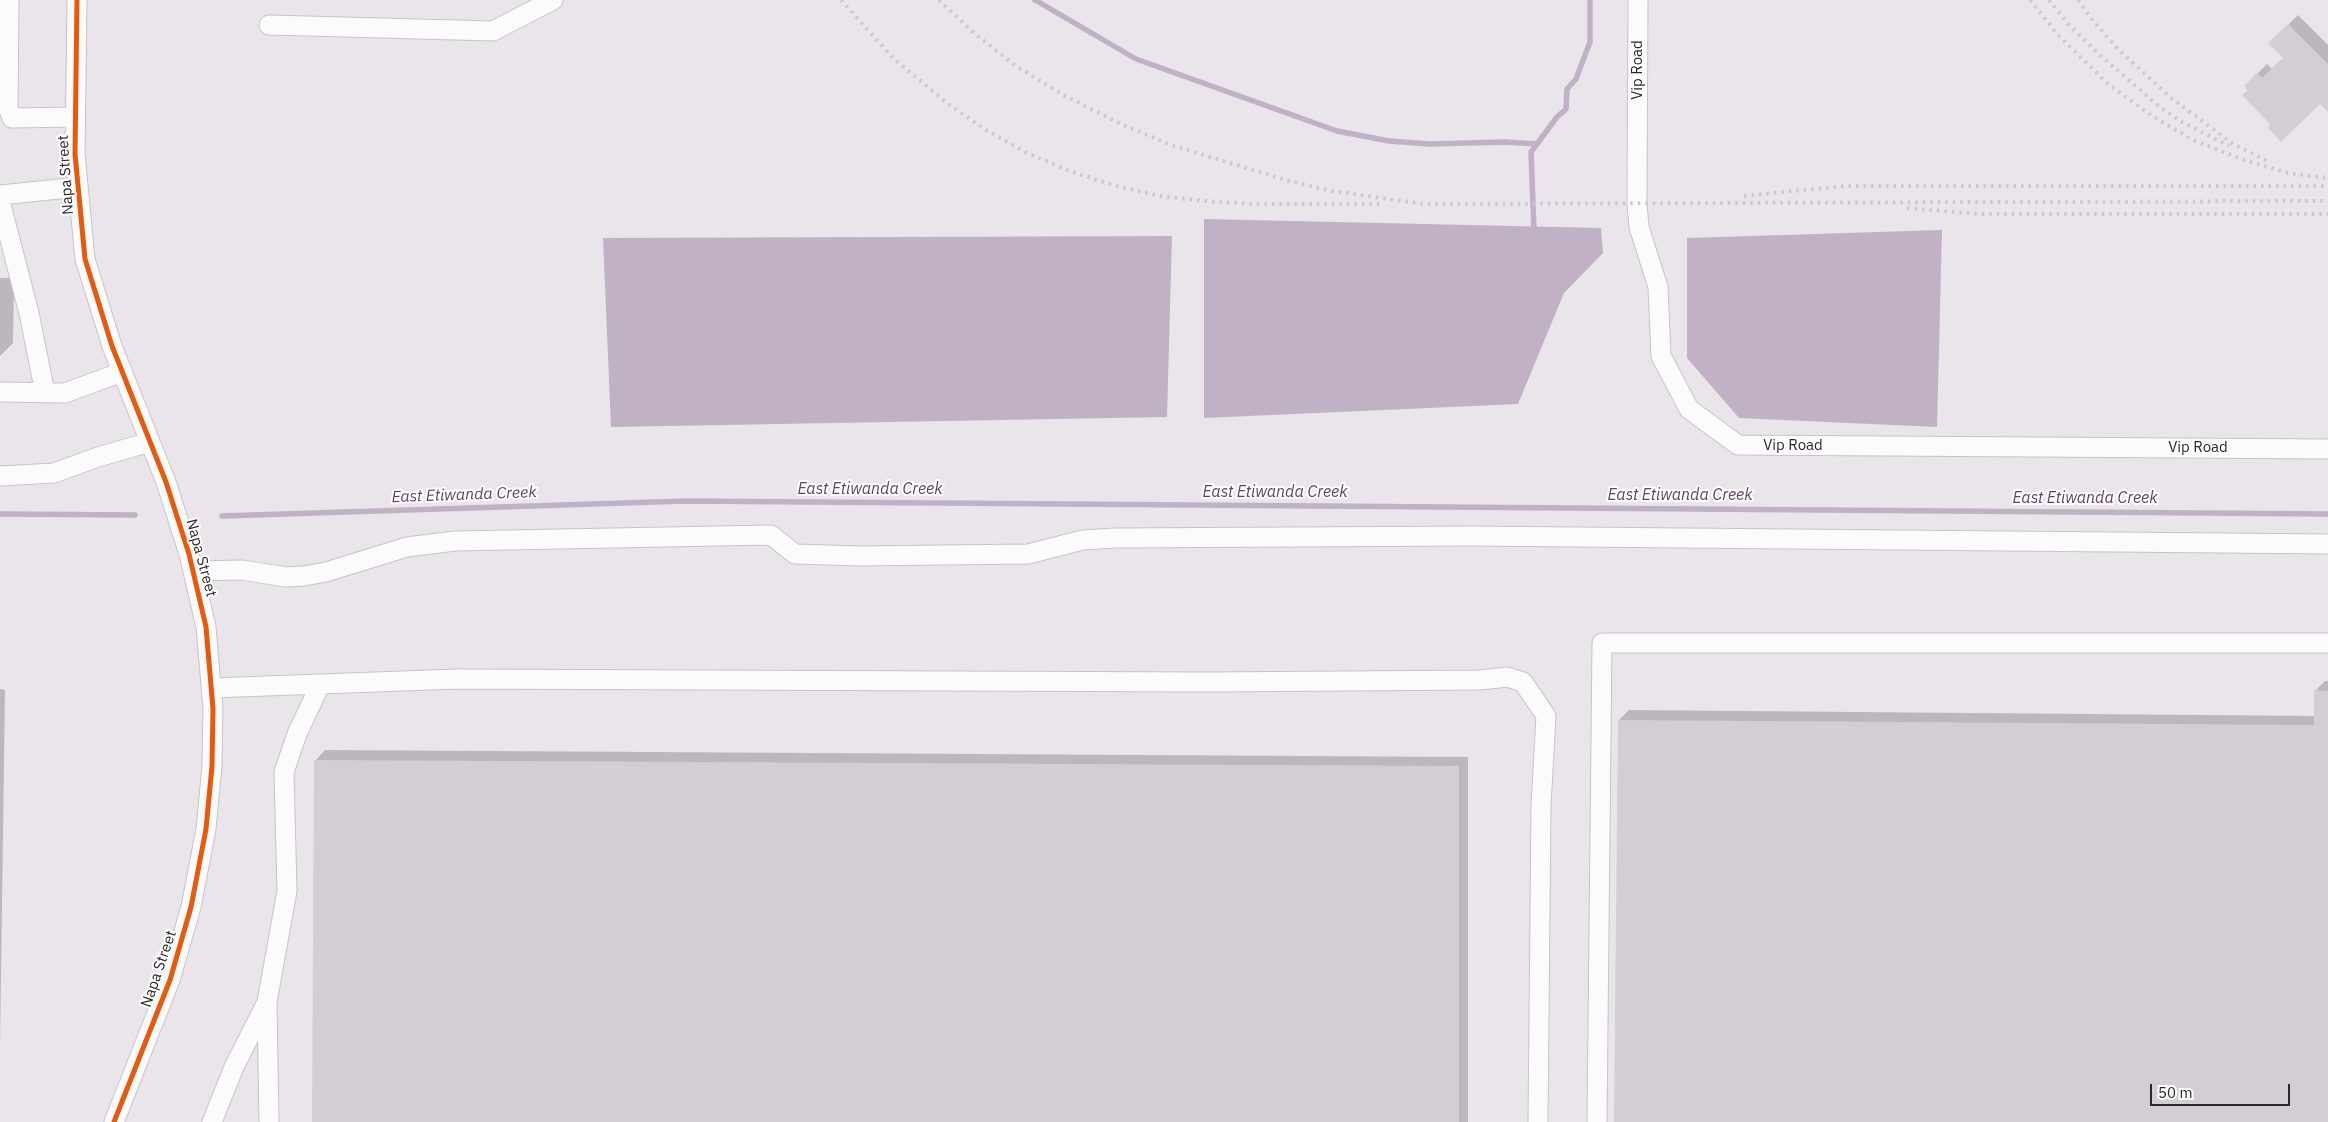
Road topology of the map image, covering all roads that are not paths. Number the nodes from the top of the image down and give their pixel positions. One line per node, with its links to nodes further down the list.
1 (10, 0): 7 (street)
2 (77, 0): 6 (street, Napa Street)
3 (552, 0): 5 (street)
4 (1638, 0): 15 (street, Vip Road)
5 (269, 25)
6 (75, 117): 7 (street); 8 (street, Napa Street)
7 (6, 118)
8 (78, 187): 9 (street); 11 (street, Napa Street)
9 (0, 195)
10 (0, 201): 13 (street)
11 (122, 372): 13 (street); 14 (street, Napa Street)
12 (0, 392): 13 (street)
13 (45, 393)
14 (150, 442): 16 (street); 18 (street, Napa Street)
15 (2328, 449)
16 (0, 476)
17 (2328, 544): 18 (street)
18 (191, 562): 21 (street, Napa Street)
19 (2328, 642): 27 (street)
20 (320, 685): 21 (street); 22 (street); 26 (street)
21 (212, 688): 23 (street, Napa Street)
22 (267, 1002): 24 (street); 25 (street)
23 (114, 1122)
24 (212, 1122)
25 (269, 1122)
26 (1538, 1122)
27 (1597, 1122)

